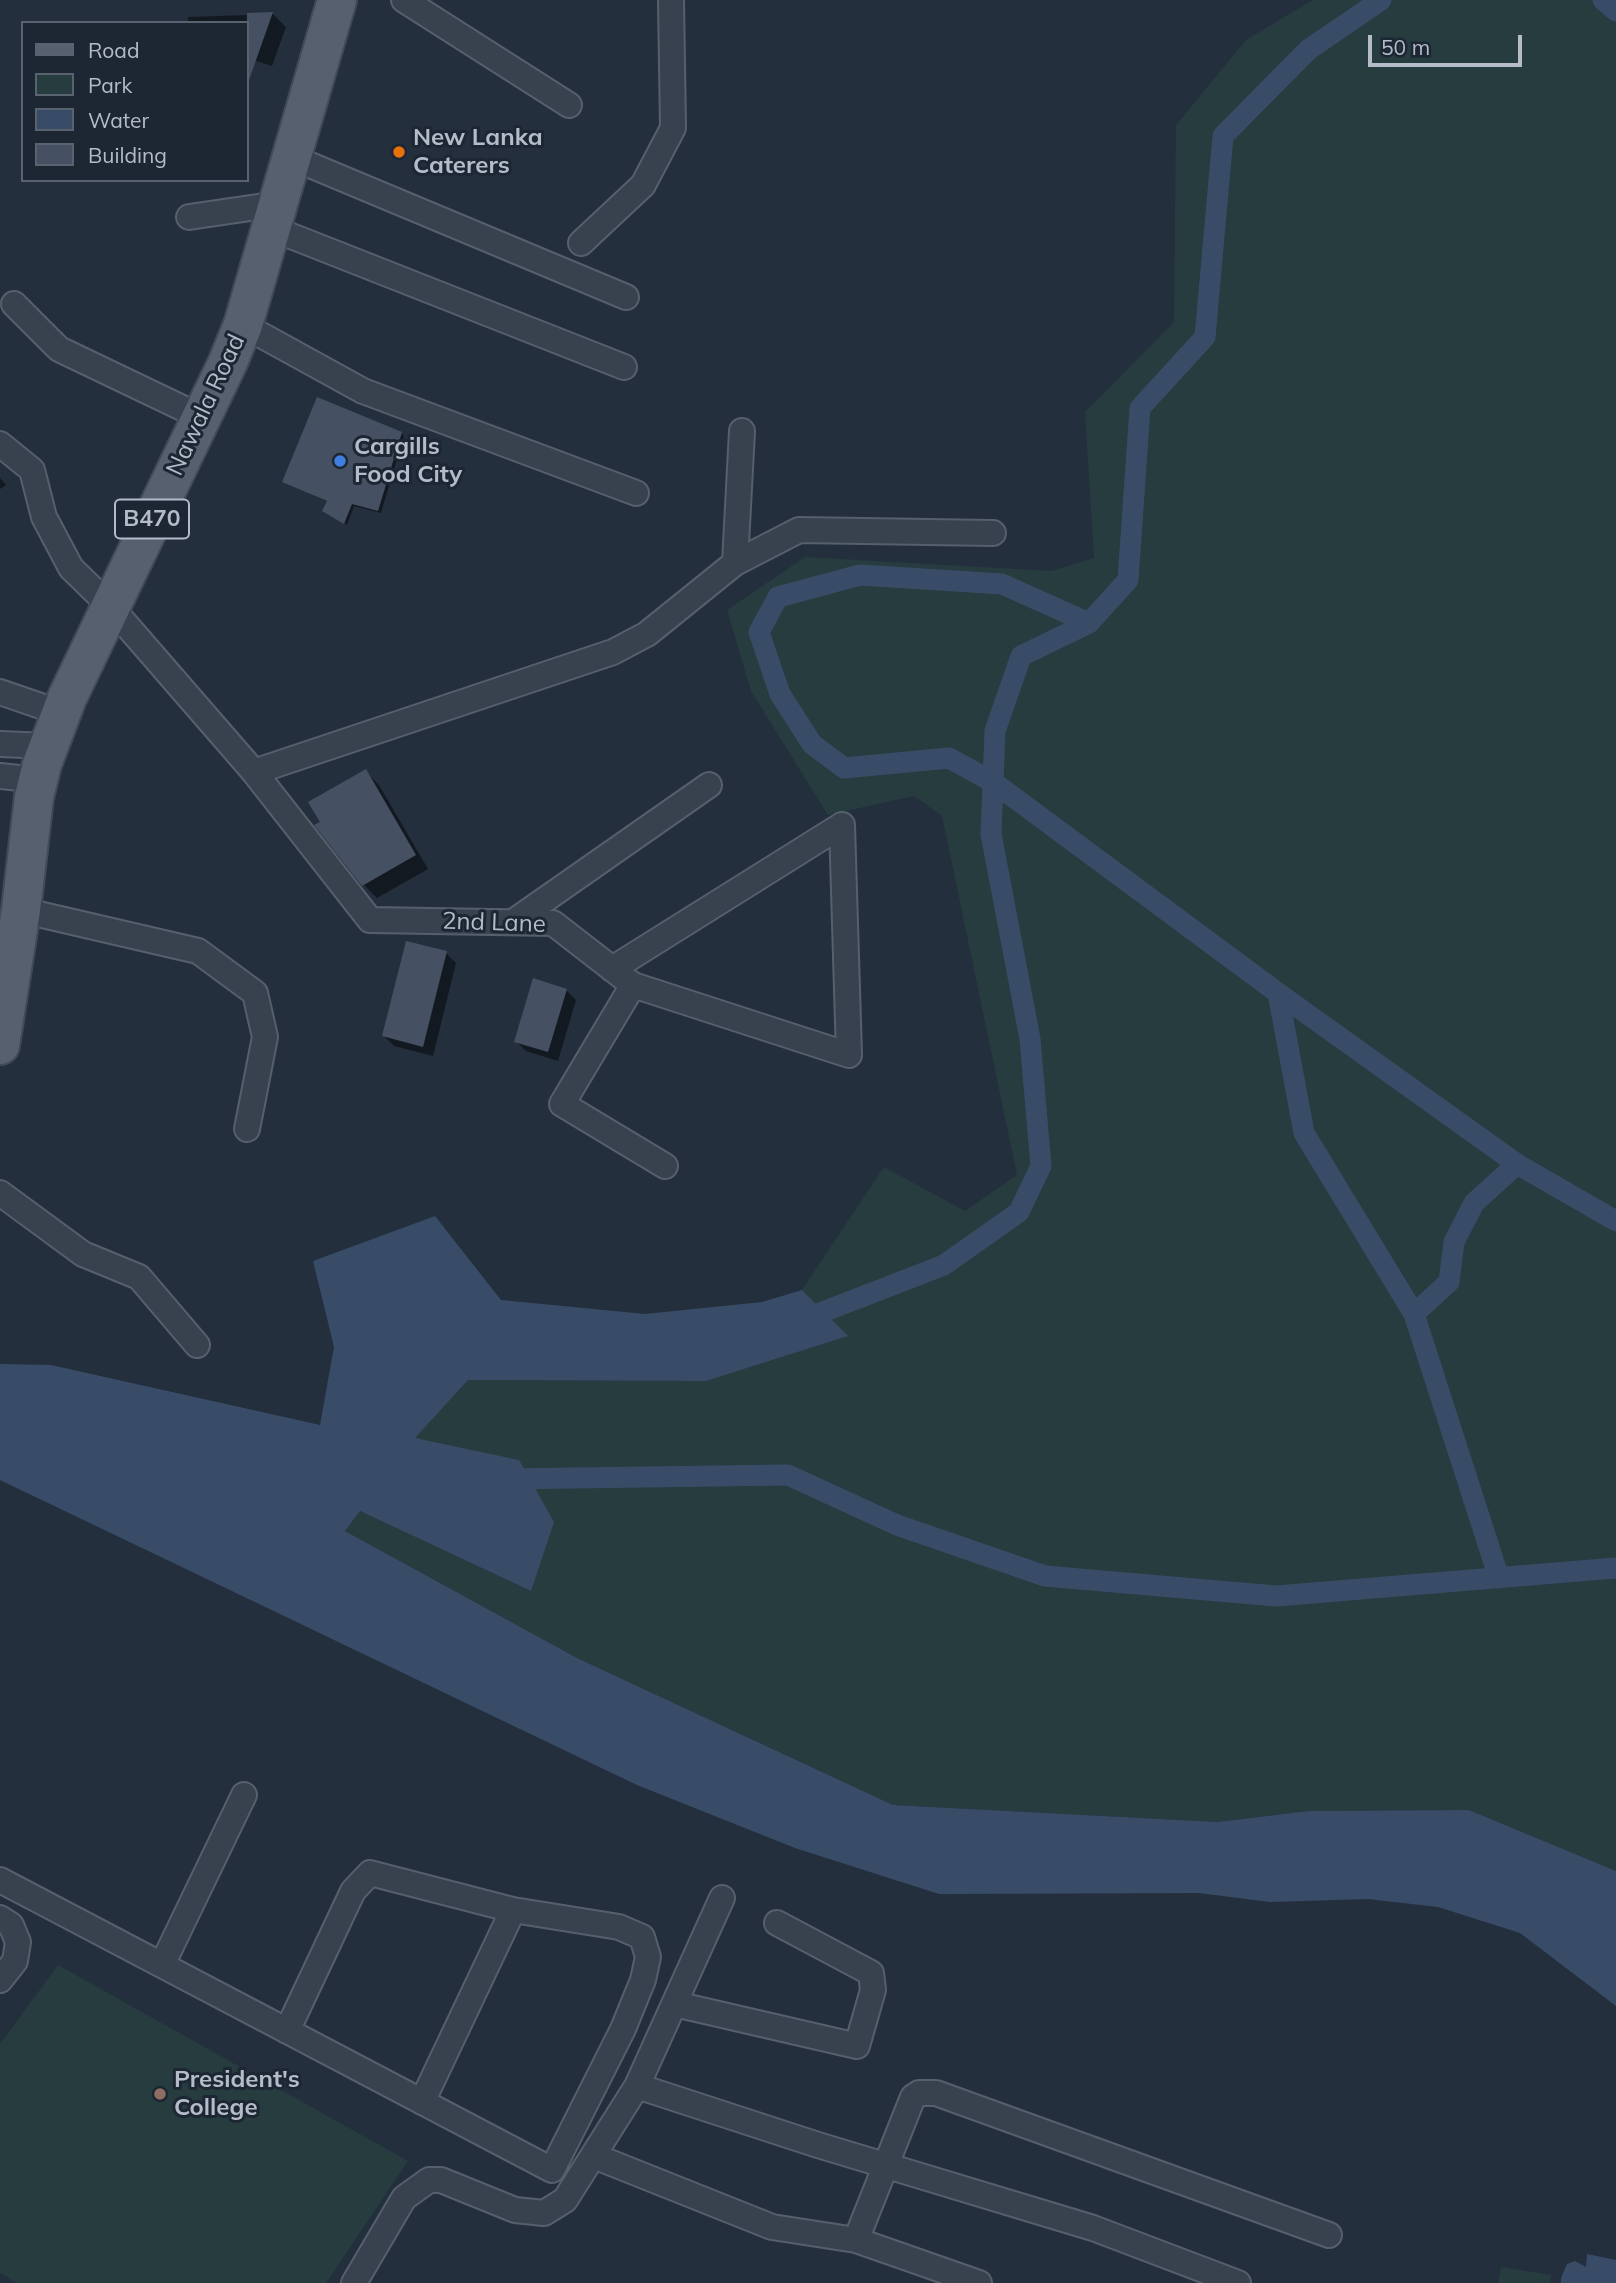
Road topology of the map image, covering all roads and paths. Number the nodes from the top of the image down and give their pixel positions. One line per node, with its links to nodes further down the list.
1 (337, 0): 5 (main road, Nawala Road / B470)
2 (404, 0): 4 (street)
3 (671, 0): 8 (street)
4 (569, 104)
5 (291, 157): 6 (main road, Nawala Road / B470); 9 (street)
6 (274, 216): 7 (street); 11 (main road, Nawala Road / B470); 12 (street)
7 (189, 217)
8 (581, 243)
9 (626, 297)
10 (14, 304): 13 (street)
11 (243, 325): 13 (main road, Nawala Road / B470); 16 (street)
12 (624, 367)
13 (201, 417): 19 (main road, Nawala Road / B470)
14 (742, 431): 18 (street)
15 (0, 444): 19 (street, 2nd Lane)
16 (636, 493)
17 (993, 533): 18 (street)
18 (734, 563): 23 (street)
19 (110, 606): 22 (main road, Nawala Road / B470); 23 (street, 2nd Lane)
20 (0, 691): 22 (street)
21 (0, 744): 22 (street)
22 (49, 746): 24 (street); 26 (main road, Nawala Road / B470)
23 (254, 772): 27 (street, 2nd Lane)
24 (0, 776)
25 (709, 785): 27 (street)
26 (20, 910): 30 (main road, Nawala Road / B470); 31 (street)
27 (513, 922): 28 (street, 2nd Lane)
28 (612, 969): 29 (street, 2nd Lane); 29 (street, 2nd Lane)
29 (633, 985): 32 (street)
30 (0, 1045)
31 (247, 1129)
32 (665, 1166)
33 (0, 1193): 34 (street)
34 (197, 1345)
35 (244, 1795): 41 (street)
36 (0, 1880): 41 (street)
37 (722, 1898): 43 (street)
38 (513, 1910): 44 (street); 46 (street); 46 (street)
39 (0, 1918): 42 (street)
40 (777, 1923): 43 (street)
41 (162, 1965): 44 (street)
42 (0, 1980)
43 (675, 2004): 45 (street)
44 (287, 2031): 46 (street)
45 (637, 2086): 47 (street); 48 (street)
46 (422, 2102)
47 (594, 2156): 50 (street); 51 (street)
48 (886, 2165): 49 (street); 50 (street); 53 (street)
49 (1329, 2235)
50 (856, 2239): 52 (street)
51 (354, 2283)
52 (979, 2283)
53 (1238, 2283)

